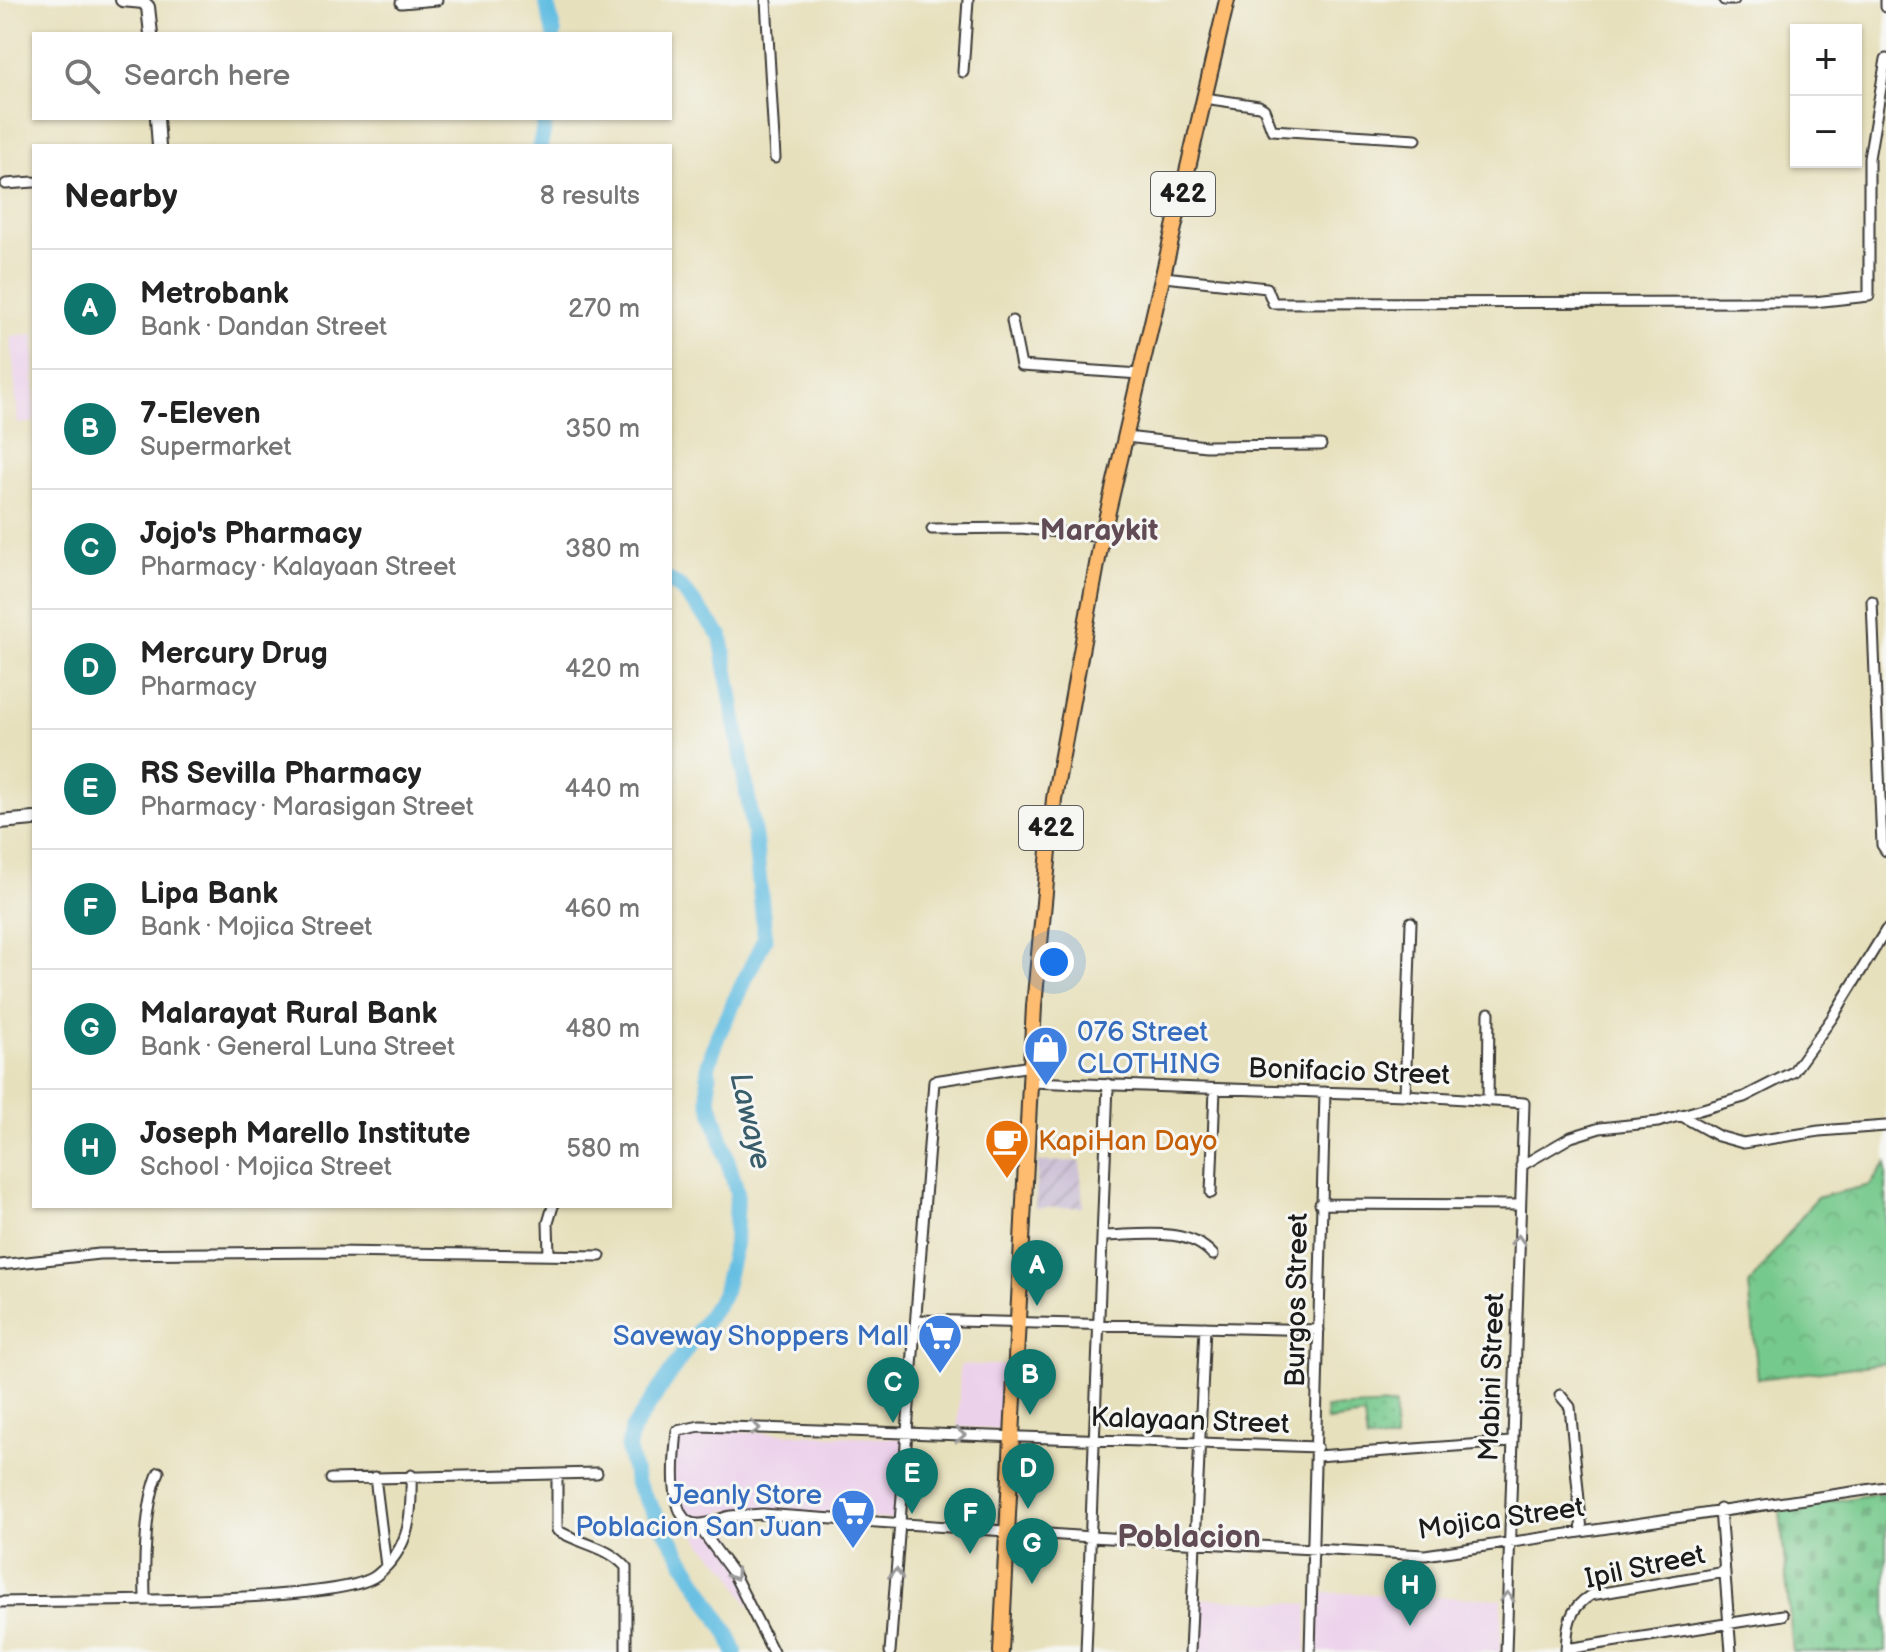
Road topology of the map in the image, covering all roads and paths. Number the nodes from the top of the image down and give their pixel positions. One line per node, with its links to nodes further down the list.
1 (122, 0): 11 (street)
2 (437, 0): 9 (street)
3 (766, 0): 18 (street)
4 (968, 0): 13 (street)
5 (1227, 0): 14 (main road, 422)
6 (1724, 0): 7 (street)
7 (1734, 0)
8 (1886, 0): 10 (street)
9 (401, 3)
10 (1886, 7)
11 (151, 32)
12 (1886, 59): 21 (street)
13 (963, 72)
14 (1204, 98): 16 (street); 21 (main road, 422)
15 (157, 120): 17 (street)
16 (1416, 139)
17 (159, 144)
18 (775, 158)
19 (32, 182): 20 (street)
20 (6, 184)
21 (1164, 277): 23 (main road, 422)
22 (1012, 321): 23 (street)
23 (1140, 374): 24 (main road, 422)
24 (1126, 437): 25 (street); 27 (main road, 422)
25 (1321, 445)
26 (932, 529): 27 (street)
27 (1102, 537): 35 (main road, 422)
28 (1872, 601): 31 (street)
29 (32, 819): 30 (street)
30 (0, 822)
31 (1886, 851)
32 (1411, 922): 40 (street)
33 (1886, 930): 43 (street)
34 (1489, 1013): 41 (street)
35 (1031, 1066): 36 (main road, 422); 55 (street)
36 (1029, 1082): 37 (street, Bonifacio Street); 56 (main road, 422)
37 (1108, 1084): 38 (street, Bonifacio Street); 50 (street)
38 (1215, 1089): 39 (street, Bonifacio Street); 46 (street)
39 (1325, 1092): 40 (street, Bonifacio Street); 47 (street, Burgos Street)
40 (1405, 1095): 41 (street, Bonifacio Street)
41 (1488, 1101): 42 (street, Bonifacio Street)
42 (1524, 1103): 45 (street, Mabini Street)
43 (1680, 1115): 44 (street); 45 (street)
44 (1886, 1126)
45 (1521, 1166): 48 (street, Mabini Street)
46 (1211, 1193)
47 (1320, 1204): 48 (street); 59 (street, Burgos Street)
48 (1520, 1205): 64 (street, Mabini Street, one-way to 48)
49 (552, 1208): 51 (street)
50 (1102, 1236): 52 (street); 57 (street)
51 (549, 1254): 53 (street); 54 (street)
52 (1213, 1255)
53 (600, 1256)
54 (0, 1265)
55 (917, 1320): 56 (street); 61 (street)
56 (1017, 1323): 57 (street); 62 (main road, 422)
57 (1098, 1324): 58 (street); 63 (street)
58 (1205, 1327): 59 (street); 65 (street)
59 (1319, 1330): 66 (street, Burgos Street)
60 (1560, 1395): 77 (street)
61 (908, 1434): 62 (street, Kalayaan Street, one-way to 62); 75 (street, Kalayaan Street, one-way to 61); 76 (street)
62 (1012, 1436): 63 (street, Kalayaan Street); 78 (main road, 422)
63 (1096, 1440): 65 (street, Kalayaan Street); 79 (street)
64 (1511, 1442): 66 (street, Kalayaan Street); 80 (street, Mabini Street)
65 (1199, 1443): 66 (street, Kalayaan Street); 81 (street)
66 (1317, 1452): 82 (street, Burgos Street)
67 (159, 1472): 85 (street)
68 (597, 1473): 70 (street)
69 (411, 1475): 70 (street); 71 (street); 83 (street)
70 (557, 1475): 90 (street)
71 (375, 1477): 72 (street); 83 (street)
72 (331, 1479)
73 (1886, 1487): 74 (street, Mojica Street)
74 (1720, 1509): 77 (street, Mojica Street); 84 (street)
75 (693, 1524): 76 (street, Mojica Street); 91 (street, one-way to 91)
76 (901, 1525): 78 (street, Mojica Street); 92 (street, one-way to 76)
77 (1582, 1531): 80 (street, Mojica Street)
78 (1006, 1532): 79 (street, Mojica Street); 93 (main road, 422)
79 (1091, 1537): 81 (street, Mojica Street); 94 (street)
80 (1509, 1542): 82 (street, Mojica Street); 97 (street, Mabini Street, one-way to 80)
81 (1195, 1544): 82 (street, Mojica Street); 95 (street)
82 (1314, 1550): 96 (street, Burgos Street)
83 (386, 1566): 85 (street)
84 (1725, 1572): 88 (street); 89 (street, Ipil Street)
85 (145, 1597): 86 (street)
86 (0, 1602)
87 (1783, 1615): 88 (street)
88 (1729, 1623): 89 (street); 98 (street)
89 (1566, 1650)
90 (626, 1652)
91 (773, 1652)
92 (890, 1652)
93 (1001, 1652)
94 (1086, 1652)
95 (1190, 1652)
96 (1310, 1652)
97 (1506, 1652)
98 (1731, 1652)

